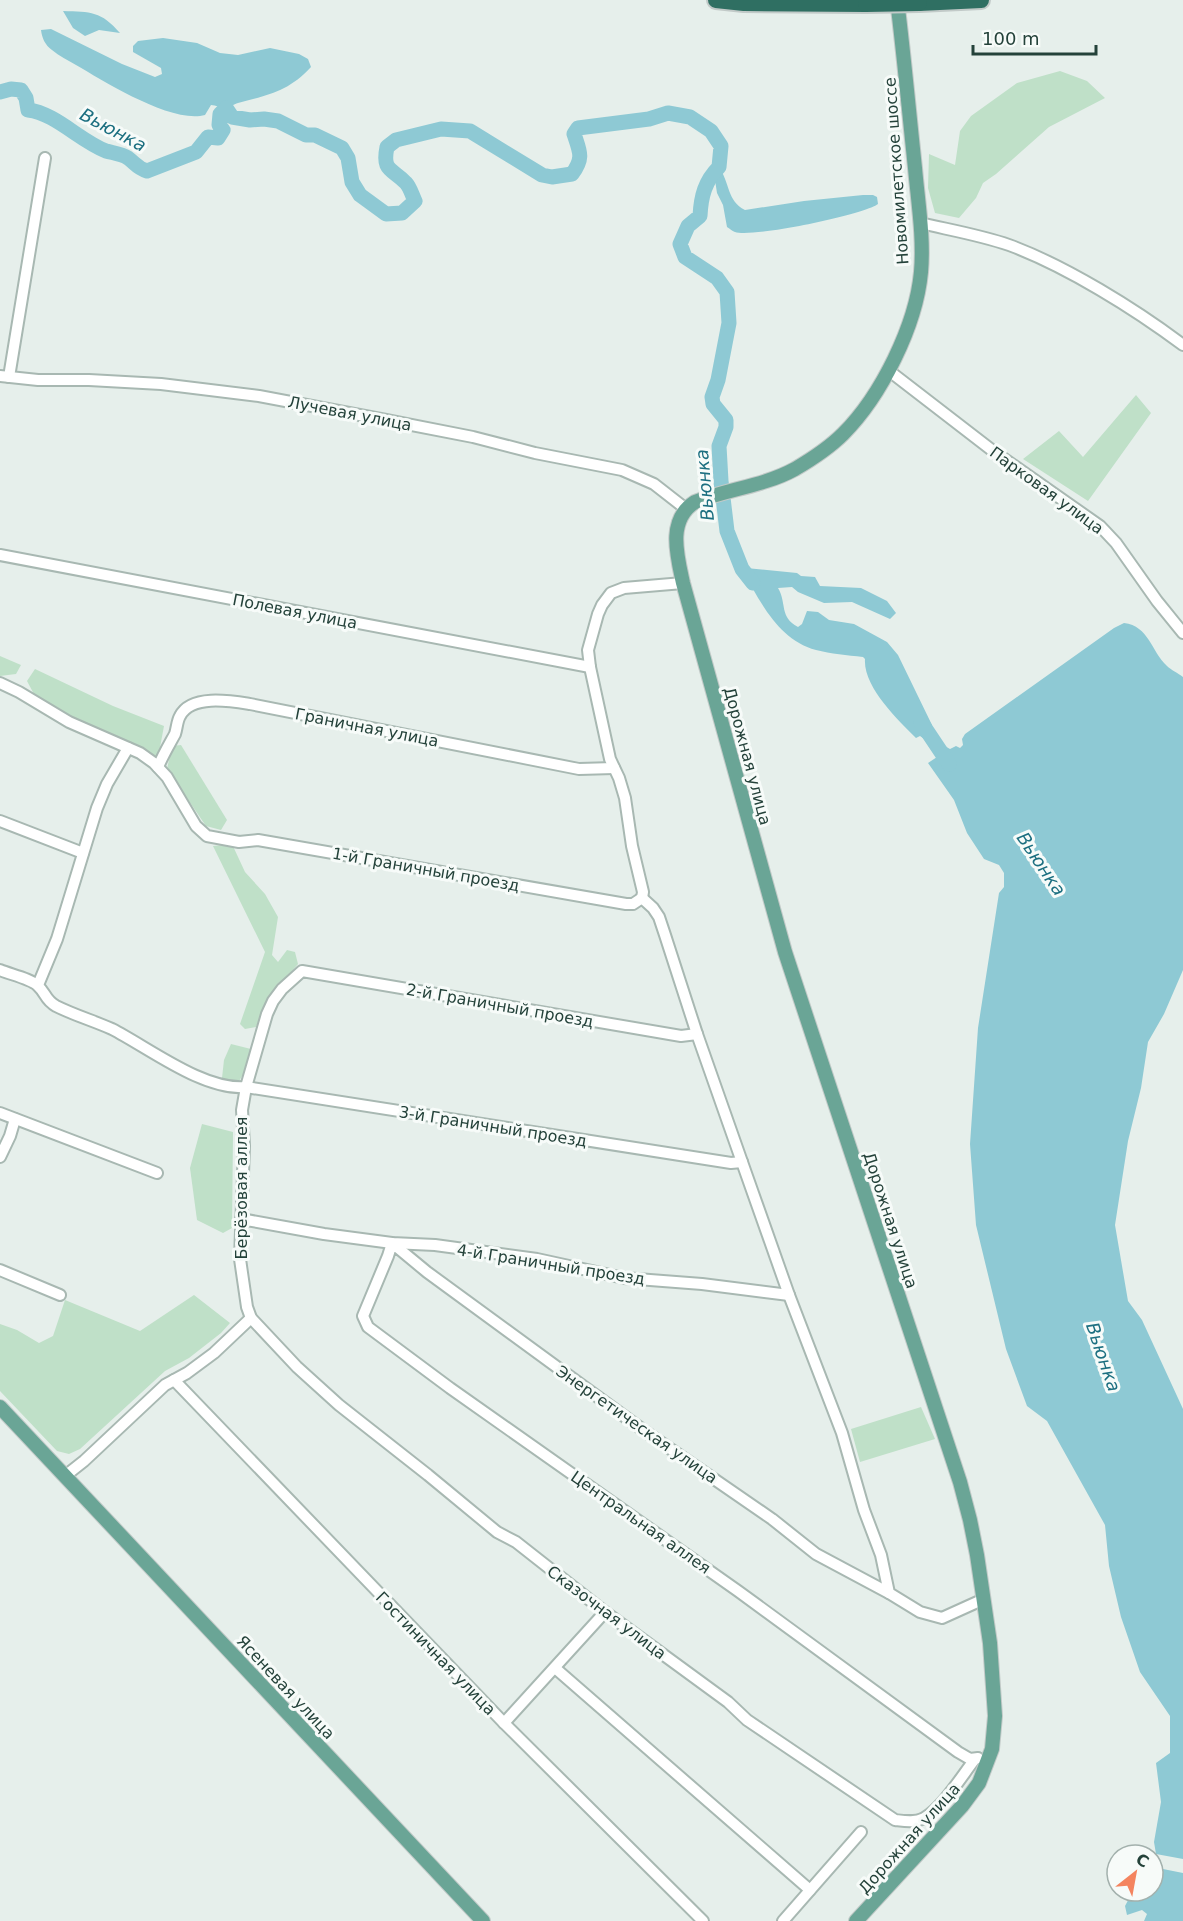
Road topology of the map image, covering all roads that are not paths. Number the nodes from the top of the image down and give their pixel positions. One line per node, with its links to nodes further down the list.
1 (716, 0): 3 (highway, bridge)
2 (897, 0): 5 (main road, Новомилетское шоссе)
3 (981, 0)
4 (45, 158): 8 (street)
5 (920, 223): 6 (street); 7 (main road, Новомилетское шоссе)
6 (1183, 345)
7 (888, 370): 9 (main road, Новомилетское шоссе); 12 (street, Парковая улица)
8 (5, 376): 9 (street, Лучевая улица)
9 (686, 509): 11 (main road, Дорожная улица)
10 (0, 555): 13 (street, Полевая улица)
11 (683, 583): 13 (street); 41 (main road, Дорожная улица)
12 (1183, 633)
13 (590, 666): 17 (street)
14 (0, 683): 15 (street)
15 (128, 748): 16 (street); 19 (street)
16 (158, 767): 17 (street, Граничная улица); 20 (street, 1-й Граничный проезд)
17 (614, 768): 20 (street)
18 (0, 821): 19 (street)
19 (82, 853): 23 (street)
20 (642, 898): 24 (street)
21 (0, 970): 23 (street)
22 (302, 971): 24 (street, 2-й Граничный проезд); 25 (street, Берёзовая аллея)
23 (38, 985): 25 (street)
24 (697, 1034): 29 (street)
25 (246, 1087): 29 (street, 3-й Граничный проезд); 31 (street, Берёзовая аллея)
26 (0, 1113): 27 (street)
27 (15, 1119): 28 (street); 30 (street)
28 (0, 1157)
29 (741, 1162): 35 (street)
30 (157, 1173)
31 (241, 1219): 32 (street, 4-й Граничный проезд); 36 (street, Берёзовая аллея)
32 (392, 1243): 35 (street, 4-й Граничный проезд); 40 (street, Энергетическая улица); 45 (street, Центральная аллея)
33 (0, 1270): 34 (street)
34 (60, 1294)
35 (789, 1295): 40 (street)
36 (251, 1318): 37 (street); 42 (street, Сказочная улица)
37 (174, 1380): 39 (street); 44 (street, Гостиничная улица)
38 (0, 1407): 39 (main road, Ясеневая улица)
39 (64, 1476): 49 (main road, Ясеневая улица)
40 (889, 1593): 41 (street, Энергетическая улица)
41 (984, 1599): 46 (main road, Дорожная улица)
42 (605, 1612): 43 (street); 45 (street, Сказочная улица)
43 (555, 1668): 44 (street); 48 (street)
44 (504, 1723): 50 (street, Гостиничная улица)
45 (975, 1759): 46 (street, Центральная аллея)
46 (990, 1759): 52 (main road, Дорожная улица)
47 (861, 1832): 48 (street)
48 (810, 1890): 51 (street)
49 (483, 1921)
50 (703, 1921)
51 (783, 1921)
52 (856, 1921)

